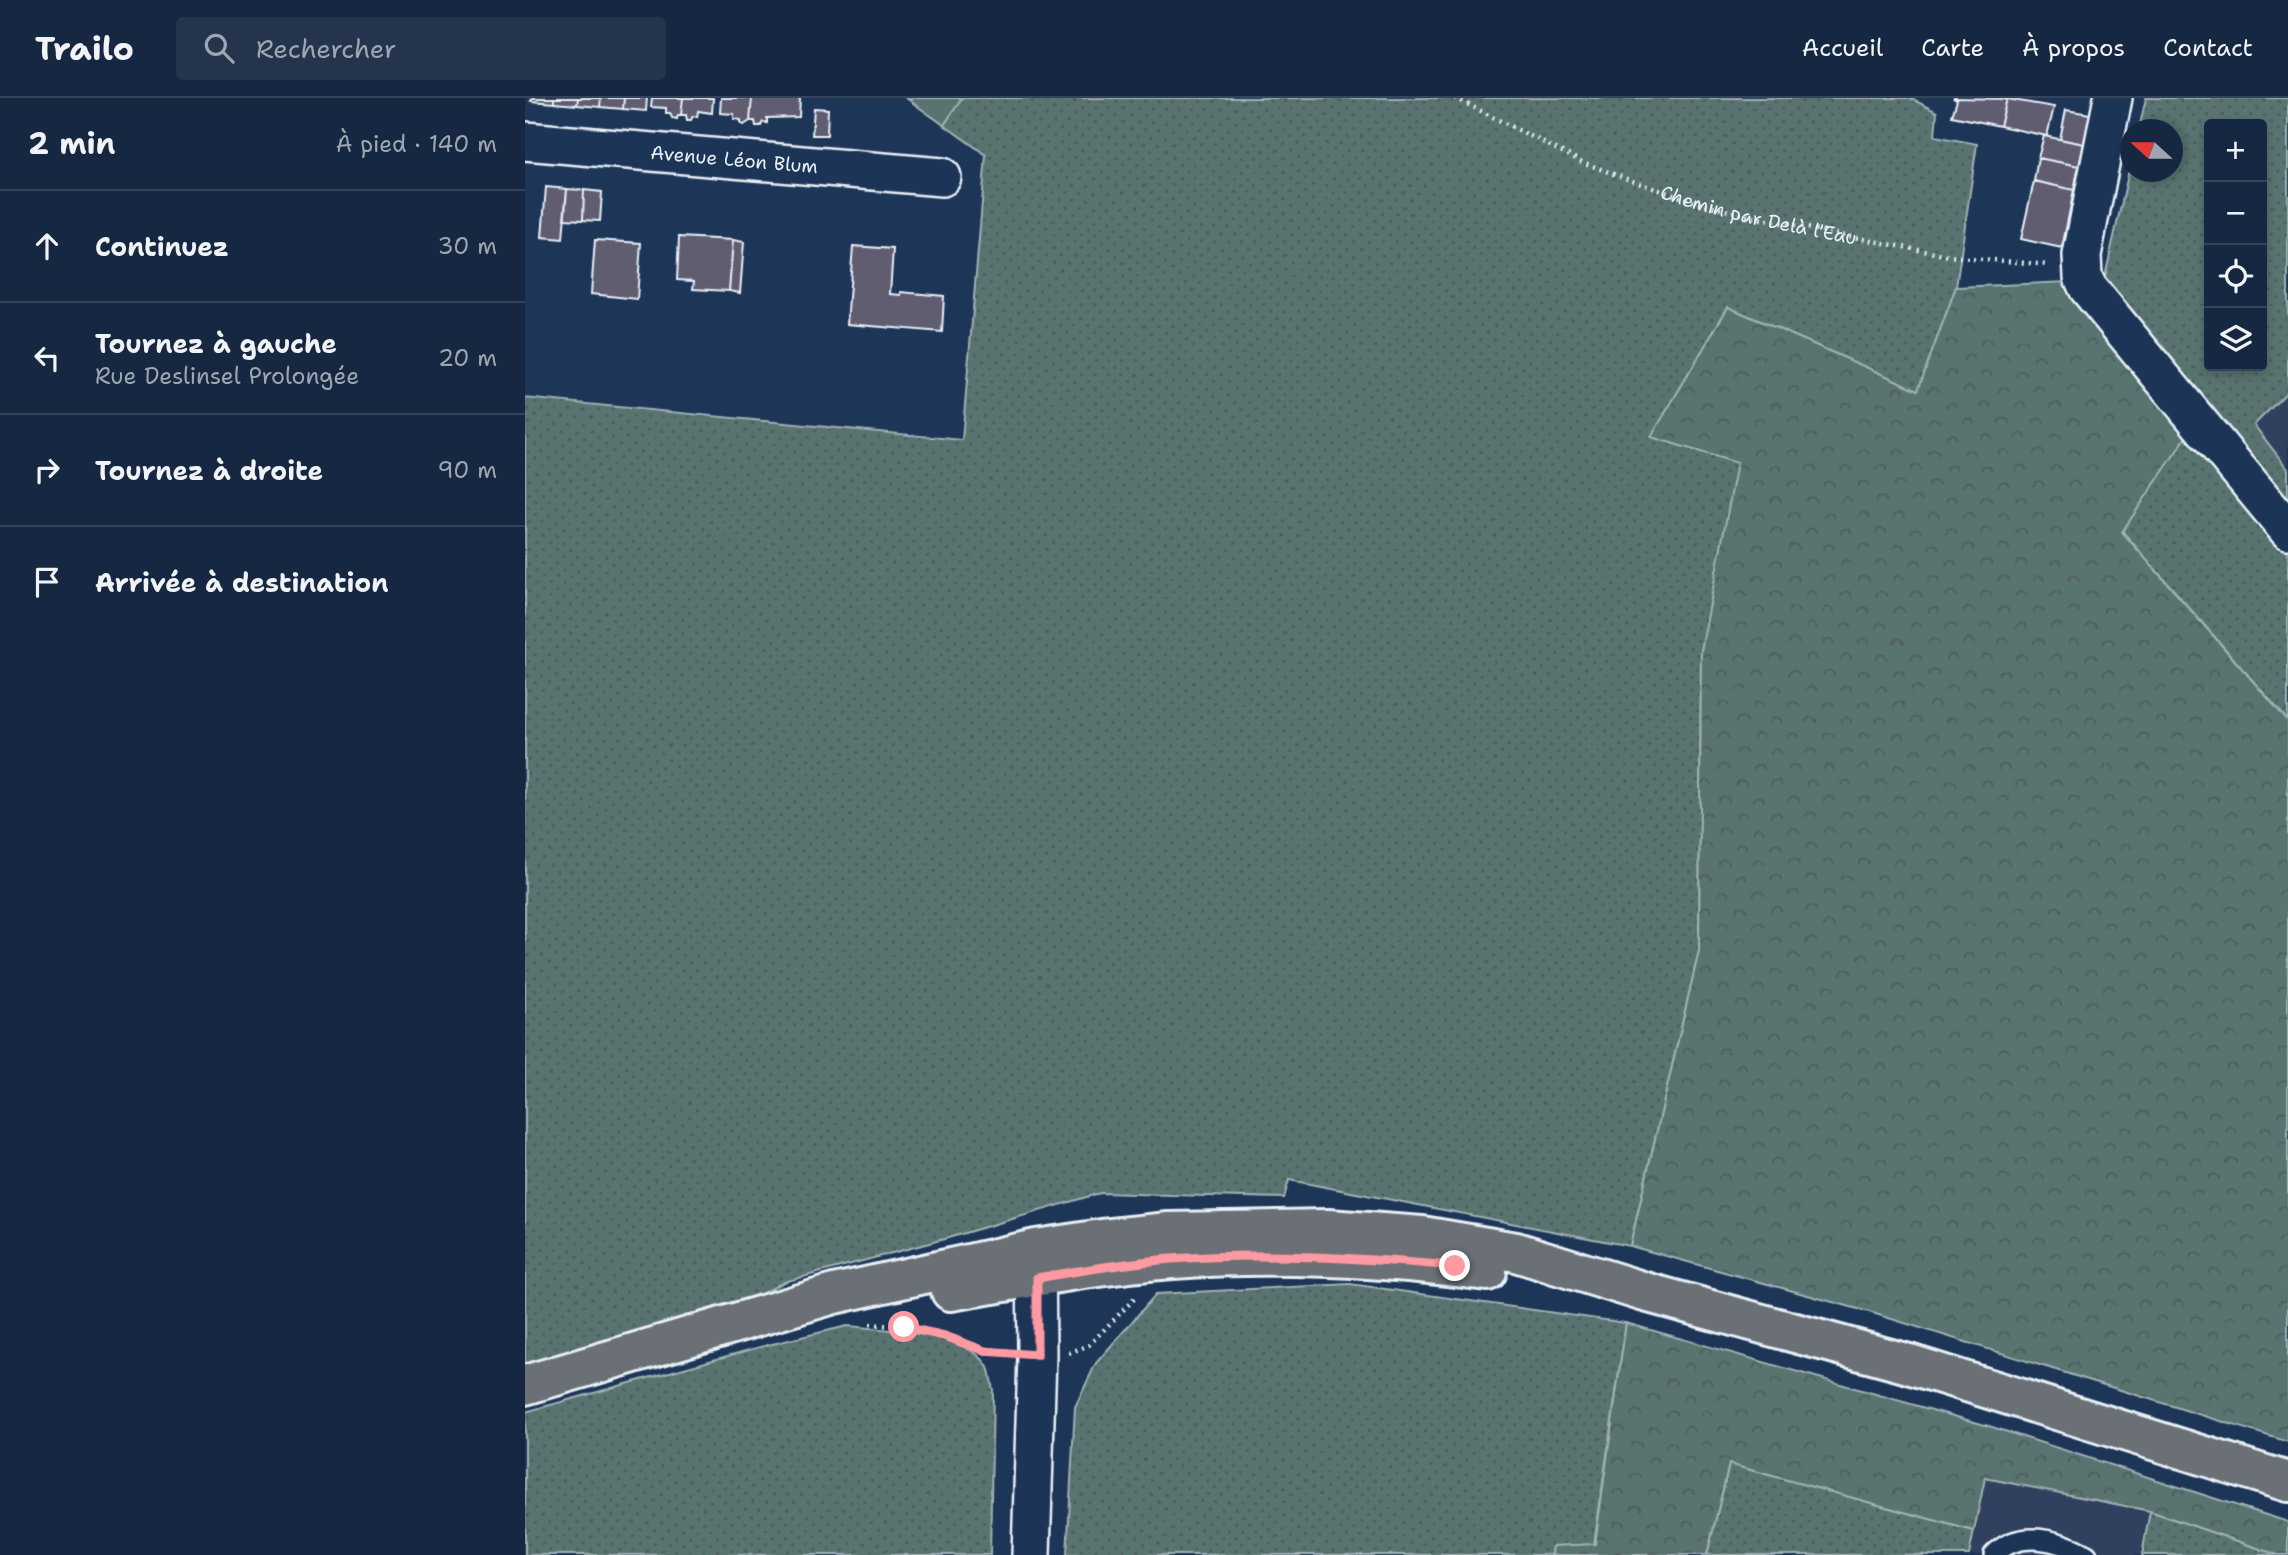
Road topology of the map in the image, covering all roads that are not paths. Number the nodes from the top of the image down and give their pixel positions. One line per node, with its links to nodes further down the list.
1 (2113, 98): 4 (street)
2 (525, 141): 3 (street, Avenue Léon Blum)
3 (942, 177)
4 (2288, 530)
5 (1037, 1263): 6 (main road); 7 (main road); 8 (street)
6 (525, 1385)
7 (2288, 1482)
8 (1031, 1555)
9 (1994, 1555): 10 (lane)
10 (2087, 1555)

